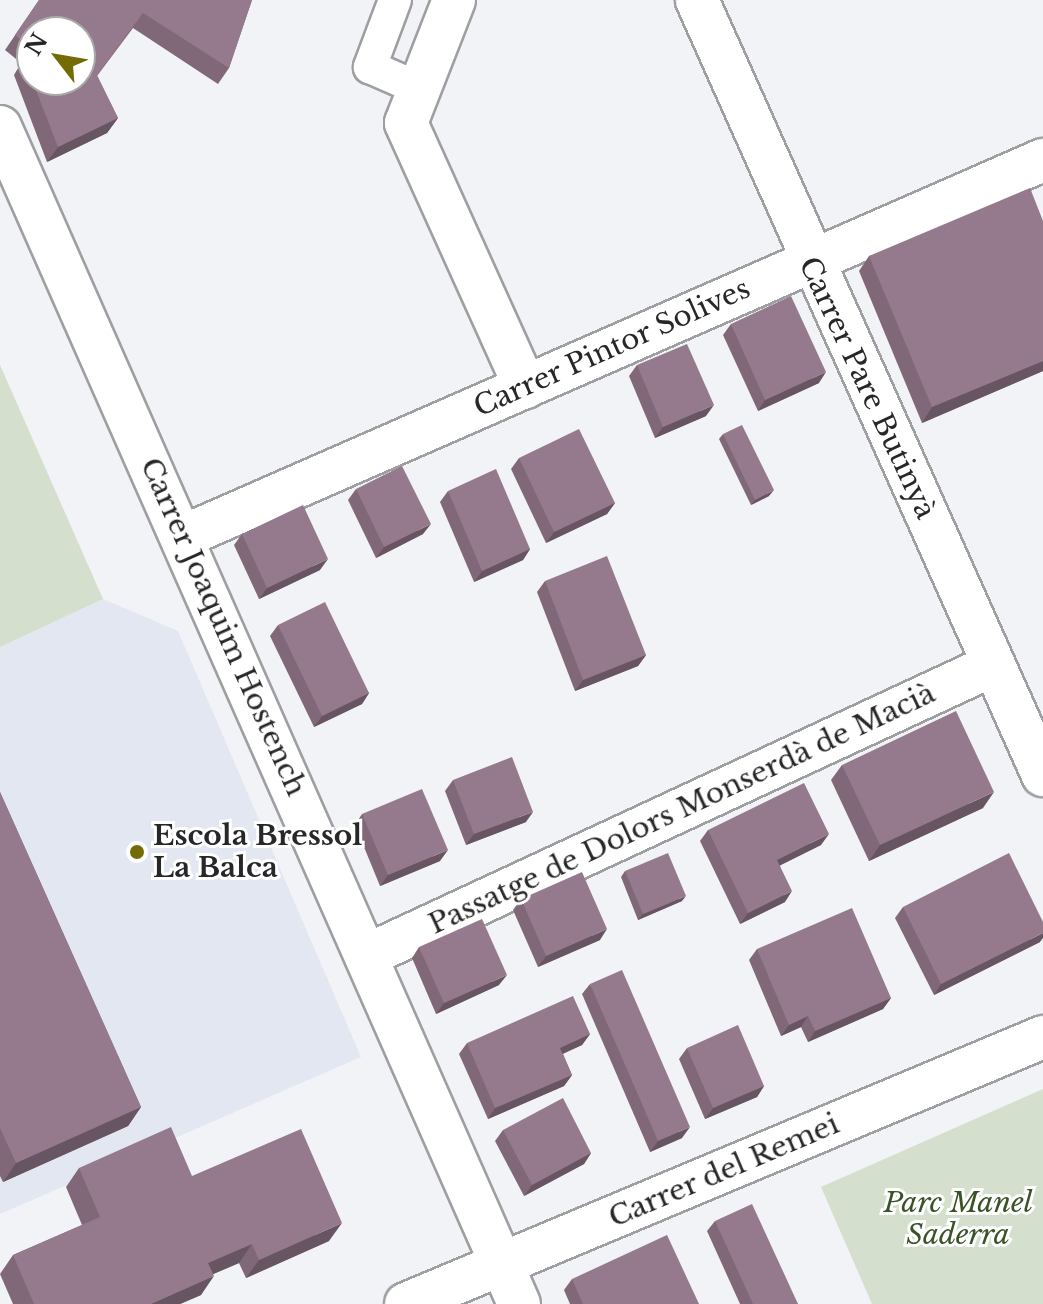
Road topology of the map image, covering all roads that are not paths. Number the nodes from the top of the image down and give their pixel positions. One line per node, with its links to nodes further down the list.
1 (395, 0): 4 (street)
2 (454, 0): 4 (street)
3 (697, 0): 7 (street, Carrer Pare Butinyà)
4 (420, 89): 8 (street)
5 (0, 127): 9 (street, Carrer Joaquim Hostench)
6 (1043, 160): 7 (street, Carrer Pintor Solives)
7 (808, 261): 8 (street, Carrer Pintor Solives); 10 (street, Carrer Pare Butinyà)
8 (525, 387): 9 (street, Carrer Pintor Solives)
9 (182, 537): 12 (street, Carrer Joaquim Hostench)
10 (993, 665): 11 (street, Carrer Pare Butinyà); 12 (street, Passatge de Dolors Monserdà de Macià)
11 (1042, 769)
12 (370, 954): 14 (street, Carrer Joaquim Hostench)
13 (1043, 1037): 14 (street, Carrer del Remei)
14 (502, 1265): 15 (street, Carrer del Remei); 16 (street, Carrer Joaquim Hostench)
15 (406, 1304)
16 (519, 1304)

